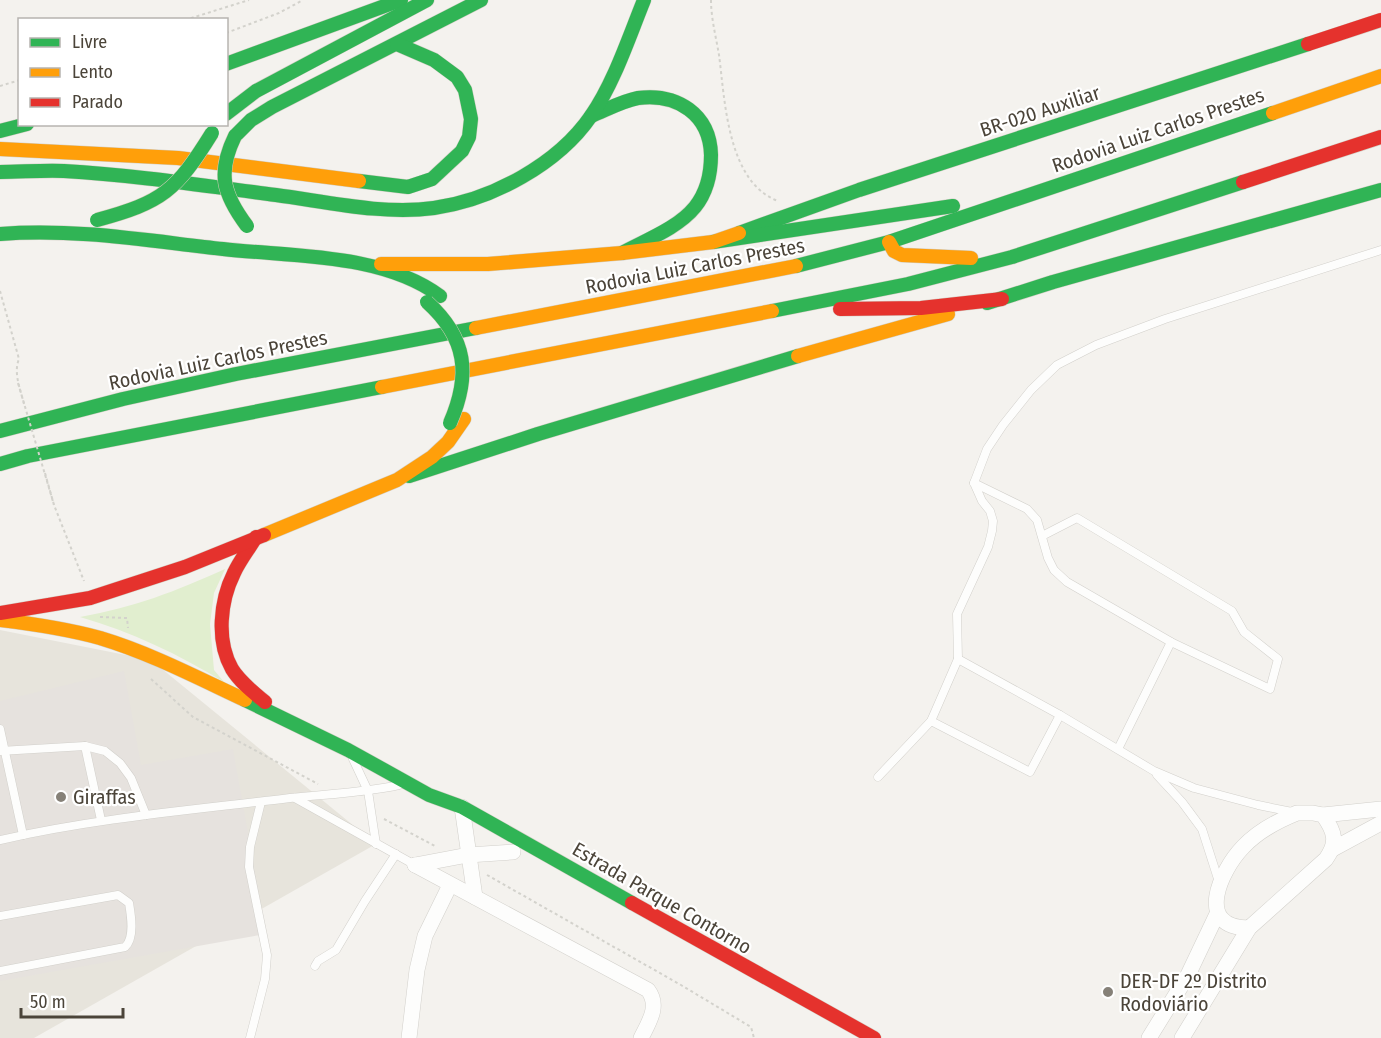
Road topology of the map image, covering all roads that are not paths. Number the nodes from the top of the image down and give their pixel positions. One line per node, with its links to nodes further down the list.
1 (401, 0): 7 (main road)
2 (427, 0): 9 (main road)
3 (481, 0): 6 (main road)
4 (644, 0): 10 (main road)
5 (1381, 20): 21 (main road, BR-020 Auxiliar)
6 (397, 44): 15 (main road); 27 (main road, bridge)
7 (228, 63)
8 (1381, 76): 18 (main road, Rodovia Luiz Carlos Prestes)
9 (228, 113)
10 (591, 116): 16 (main road); 25 (main road)
11 (19, 126): 13 (main road)
12 (215, 129): 19 (main road, bridge)
13 (0, 131)
14 (1381, 137): 26 (main road)
15 (0, 149)
16 (0, 172)
17 (1381, 190): 31 (main road)
18 (1028, 194): 21 (main road); 22 (main road, Rodovia Luiz Carlos Prestes)
19 (48, 231): 20 (main road); 24 (main road)
20 (0, 234)
21 (713, 242): 25 (main road)
22 (889, 242): 26 (main road); 34 (main road, Rodovia Luiz Carlos Prestes)
23 (1381, 250): 37 (lane)
24 (238, 251): 27 (main road); 29 (main road)
25 (622, 253): 28 (main road)
26 (1012, 257): 32 (main road)
27 (310, 259): 28 (main road)
28 (350, 263): 33 (main road)
29 (294, 269)
30 (393, 287): 33 (main road, bridge)
31 (1002, 299): 32 (main road); 36 (main road)
32 (791, 305): 35 (main road)
33 (457, 421): 36 (main road); 38 (main road)
34 (0, 431)
35 (0, 464)
36 (397, 480): 38 (main road)
37 (974, 483): 39 (lane); 44 (lane)
38 (329, 506): 40 (main road)
39 (1042, 536): 43 (lane); 43 (lane)
40 (256, 537): 41 (main road); 46 (main road, Estrada Parque Contorno)
41 (0, 613)
42 (0, 620): 46 (main road, Estrada Parque Contorno)
43 (1171, 642): 50 (lane)
44 (958, 659): 45 (lane); 47 (lane)
45 (1060, 715): 47 (lane); 50 (lane)
46 (286, 718): 51 (main road, Estrada Parque Contorno)
47 (931, 721): 54 (lane)
48 (0, 729): 52 (lane)
49 (85, 746): 52 (lane); 62 (lane); 64 (lane)
50 (1118, 749): 53 (lane)
51 (348, 750): 55 (main road, Estrada Parque Contorno); 56 (lane)
52 (3, 751): 66 (lane)
53 (1154, 771): 60 (lane); 75 (lane)
54 (878, 777)
55 (407, 783): 56 (lane); 61 (main road, Estrada Parque Contorno)
56 (368, 791): 57 (lane); 68 (lane)
57 (294, 797): 58 (lane); 68 (lane)
58 (261, 801): 62 (lane); 85 (lane)
59 (1381, 809): 63 (street)
60 (1297, 813): 63 (street); 75 (street)
61 (463, 814): 71 (street); 72 (main road, Estrada Parque Contorno); 88 (main road, Estrada Parque Contorno)
62 (146, 815): 64 (lane)
63 (1323, 815): 69 (street)
64 (101, 820): 66 (lane)
65 (1381, 823): 69 (street)
66 (23, 835): 67 (lane)
67 (0, 840)
68 (376, 844): 70 (lane)
69 (1333, 849): 81 (street)
70 (396, 854): 73 (lane); 82 (lane)
71 (468, 855): 72 (street); 73 (street); 78 (street)
72 (518, 855)
73 (415, 865): 76 (street)
74 (544, 869): 77 (main road, Estrada Parque Contorno)
75 (1219, 882): 79 (street)
76 (450, 885): 78 (street); 86 (street)
77 (575, 887)
78 (475, 897): 87 (street)
79 (1217, 914): 81 (street); 84 (street)
80 (0, 916): 83 (lane)
81 (1249, 928): 90 (street)
82 (315, 966)
83 (0, 971)
84 (1159, 1022): 89 (street); 90 (street)
85 (250, 1038)
86 (409, 1038)
87 (641, 1038)
88 (874, 1038)
89 (1149, 1038)
90 (1182, 1038)

